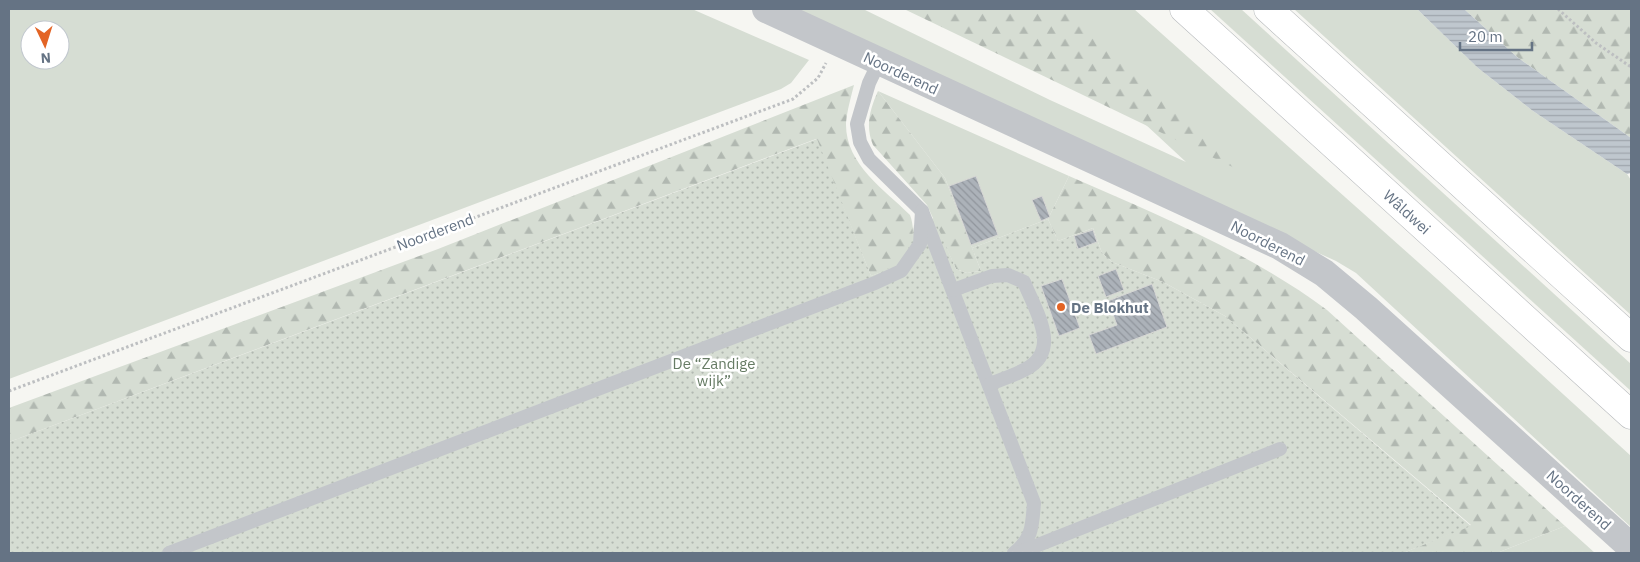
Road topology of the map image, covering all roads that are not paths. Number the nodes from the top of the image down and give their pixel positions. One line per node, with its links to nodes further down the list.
1 (766, 9): 4 (street, Noorderend)
2 (1184, 9): 9 (highway, Wâldwei)
3 (1268, 9): 7 (highway)
4 (879, 62): 5 (lane); 11 (street, Noorderend)
5 (922, 211): 6 (lane); 12 (lane)
6 (953, 290): 8 (lane); 8 (lane)
7 (1631, 338)
8 (990, 384): 13 (lane)
9 (1631, 414)
10 (1280, 449): 14 (lane)
11 (1631, 547)
12 (170, 553)
13 (1014, 553)
14 (1018, 553)

